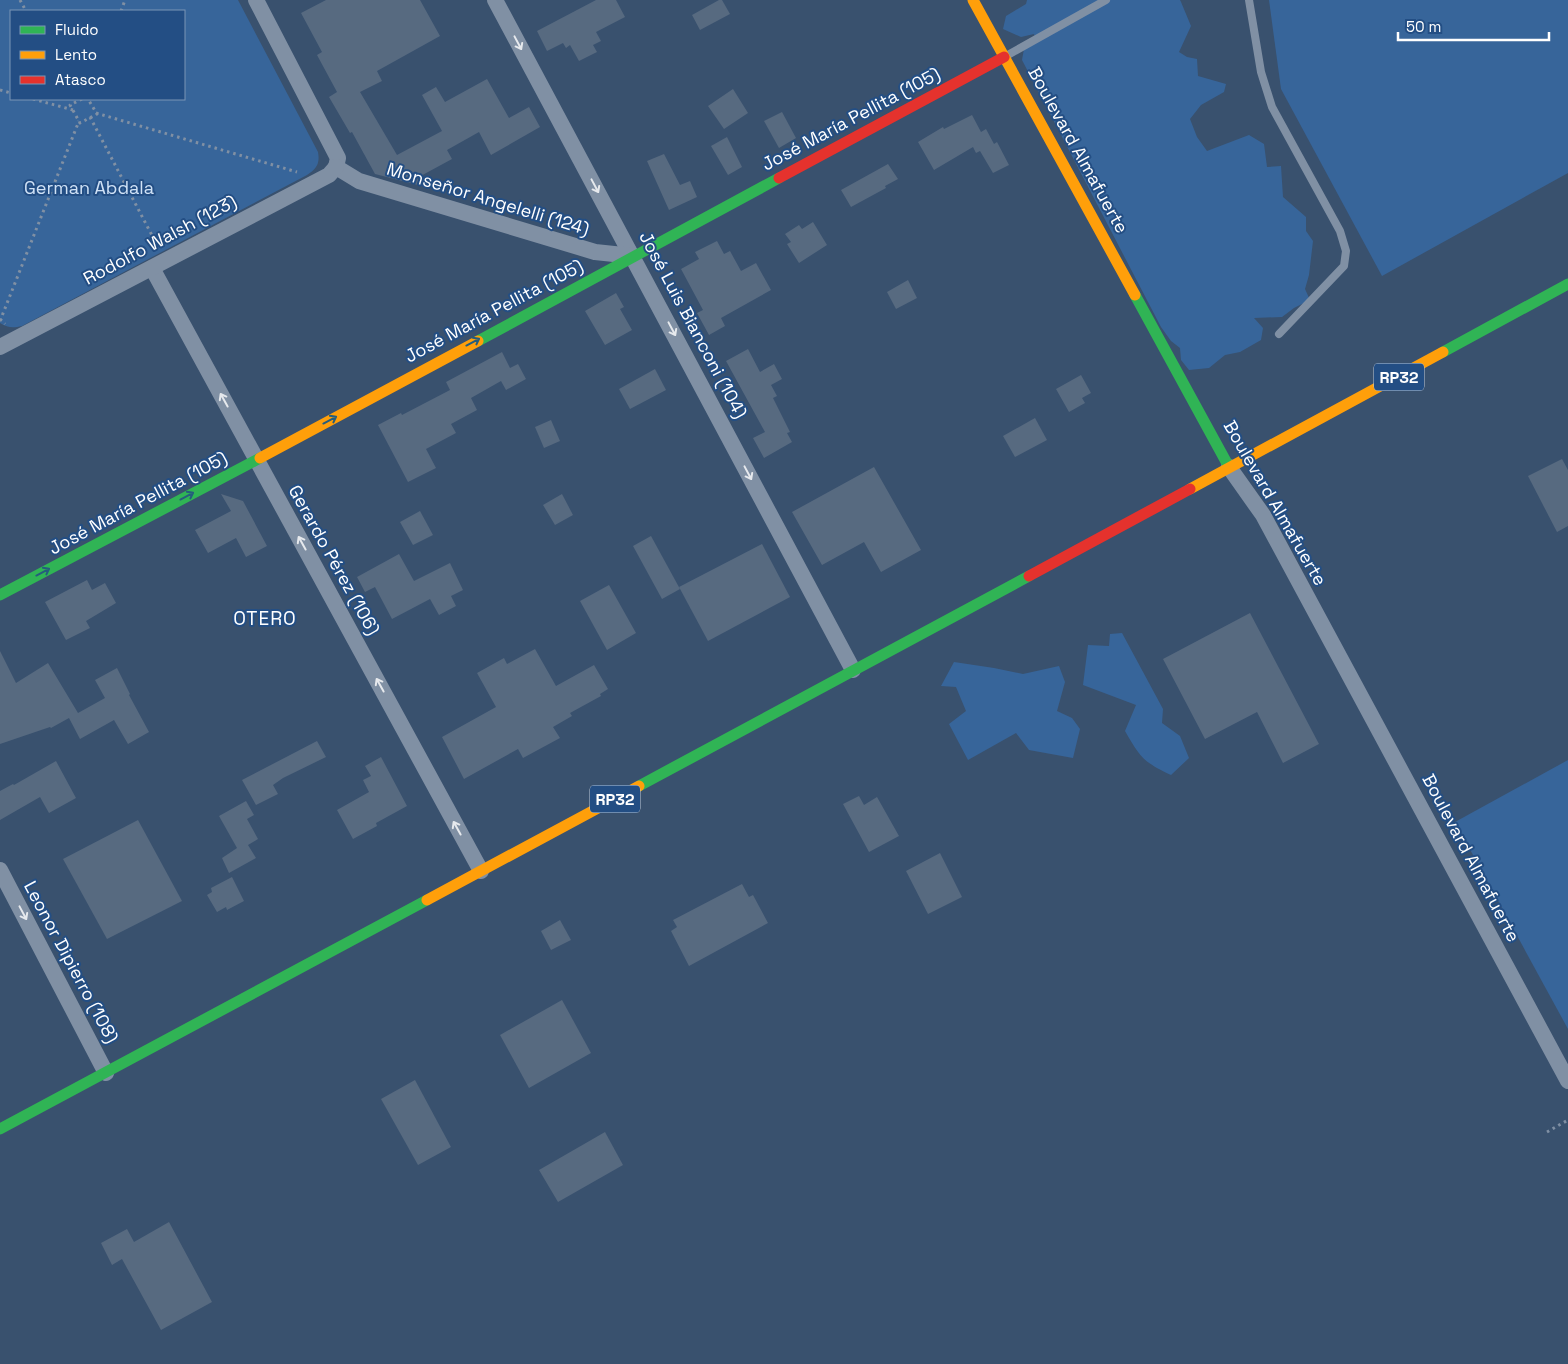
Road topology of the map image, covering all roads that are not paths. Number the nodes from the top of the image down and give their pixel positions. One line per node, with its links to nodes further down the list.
1 (495, 0): 8 (street, José Luis Bianconi (104), one-way to 8)
2 (973, 0): 6 (main road, Boulevard Almafuerte)
3 (1106, 0): 6 (lane)
4 (1249, 0): 11 (lane)
5 (260, 2): 7 (street)
6 (1004, 57): 8 (main road, José María Pellita (105)); 14 (main road, Boulevard Almafuerte)
7 (336, 167): 8 (street, Monseñor Angelelli (124)); 9 (street, Rodolfo Walsh (123))
8 (633, 256): 13 (main road, José María Pellita (105), one-way to 8); 16 (street, José Luis Bianconi (104), one-way to 16)
9 (152, 268): 12 (street, Rodolfo Walsh (123)); 13 (street, Gerardo Pérez (106), one-way to 9)
10 (1568, 284): 14 (main road, RP32)
11 (1279, 334)
12 (0, 346)
13 (257, 460): 15 (main road, José María Pellita (105), one-way to 13); 18 (street, Gerardo Pérez (106), one-way to 13)
14 (1229, 467): 16 (main road, RP32); 20 (street, Boulevard Almafuerte)
15 (0, 595)
16 (853, 670): 18 (main road, RP32)
17 (0, 870): 19 (street, Leonor Dipierro (108), one-way to 19)
18 (481, 871): 19 (main road, RP32)
19 (106, 1072): 21 (main road, RP32)
20 (1568, 1081)
21 (0, 1129)

